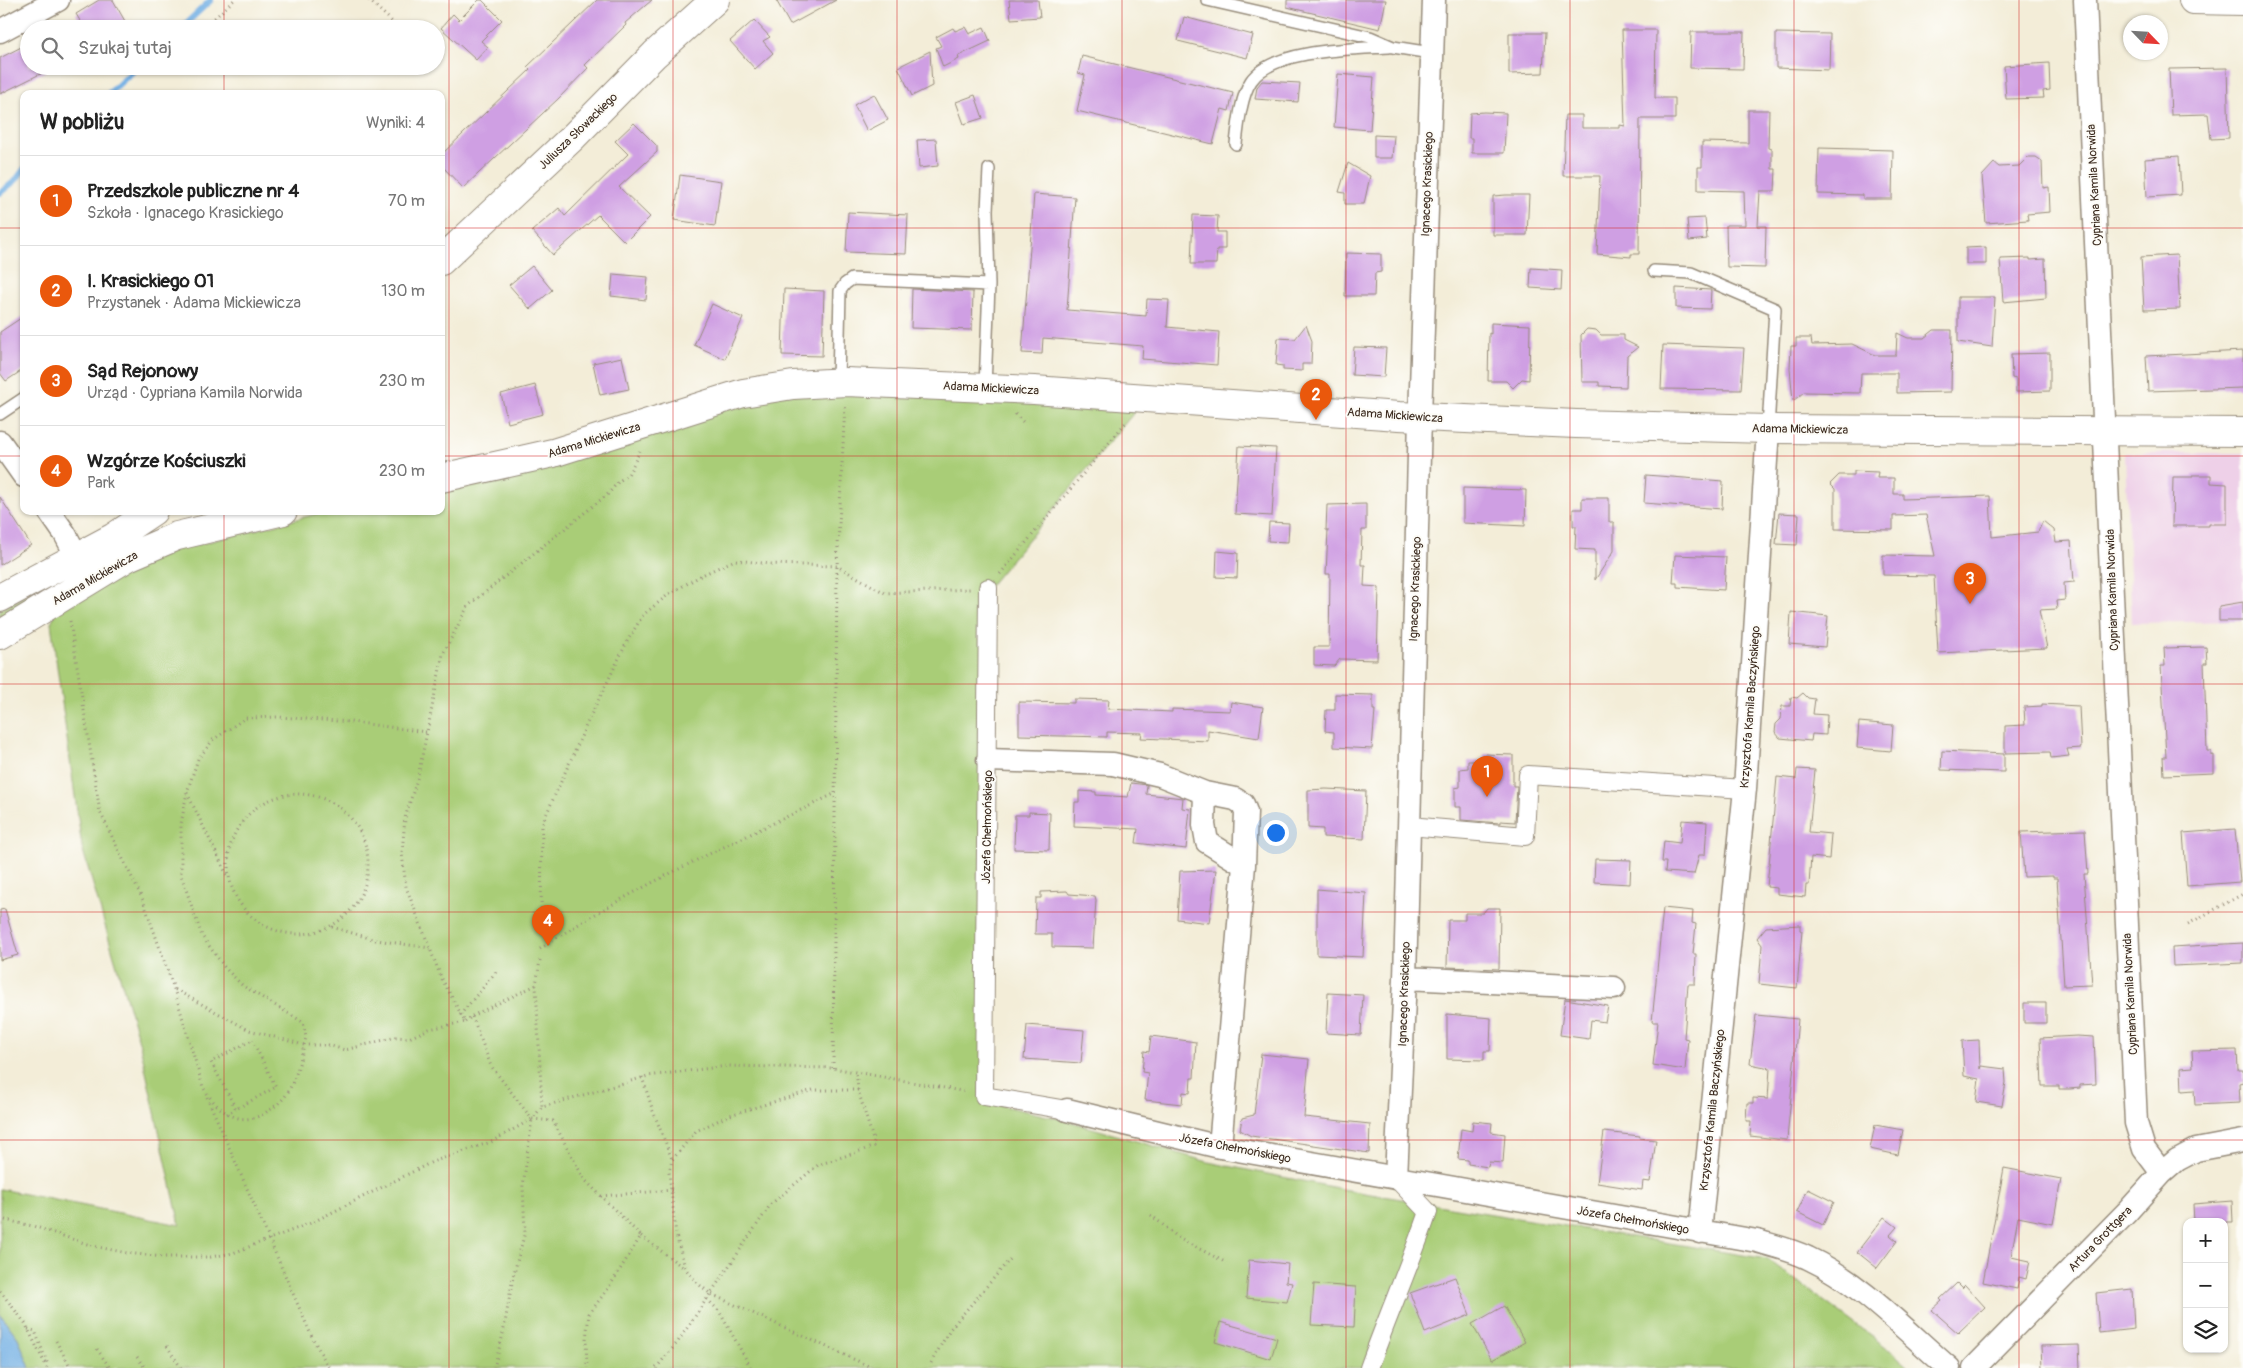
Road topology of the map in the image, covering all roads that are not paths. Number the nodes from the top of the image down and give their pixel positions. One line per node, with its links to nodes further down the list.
1 (58, 0): 9 (street)
2 (716, 0): 15 (street, Juliusza Słowackiego)
3 (1207, 0): 11 (lane)
4 (1434, 0): 12 (street, Ignacego Krasickiego)
5 (2085, 0): 24 (street, Cypriana Kamila Norwida)
6 (2193, 0): 7 (street)
7 (2243, 1)
8 (20, 20): 10 (street)
9 (21, 20)
10 (0, 31)
11 (1393, 47): 12 (lane); 13 (lane)
12 (1431, 53): 22 (street, Ignacego Krasickiego)
13 (1236, 144)
14 (989, 169): 17 (lane)
15 (445, 257)
16 (1654, 271): 23 (lane, Krzysztofa Kamila Baczyńskiego)
17 (989, 285): 18 (lane); 19 (lane)
18 (842, 382): 19 (street, Adama Mickiewicza); 28 (street, Adama Mickiewicza)
19 (985, 387): 22 (street, Adama Mickiewicza)
20 (20, 401): 21 (lane)
21 (0, 414)
22 (1420, 417): 23 (street, Adama Mickiewicza); 41 (street, Ignacego Krasickiego)
23 (1768, 429): 24 (street, Adama Mickiewicza); 39 (street, Krzysztofa Kamila Baczyńskiego)
24 (2106, 432): 25 (street, Adama Mickiewicza); 48 (street, Cypriana Kamila Norwida)
25 (2243, 432)
26 (0, 442): 27 (street)
27 (20, 470)
28 (445, 477)
29 (52, 515): 34 (street)
30 (147, 515): 34 (street)
31 (160, 515): 33 (street)
32 (267, 515): 33 (street, Adama Mickiewicza)
33 (177, 536): 34 (street, Adama Mickiewicza)
34 (83, 568): 36 (street, Adama Mickiewicza); 37 (street, Adama Mickiewicza)
35 (988, 588): 38 (street, Józefa Chełmońskiego)
36 (0, 598)
37 (0, 635)
38 (988, 760): 40 (street); 45 (street, Józefa Chełmońskiego)
39 (1745, 789): 41 (street); 50 (street, Krzysztofa Kamila Baczyńskiego)
40 (1205, 793): 42 (street); 42 (street)
41 (1409, 826): 43 (street, Ignacego Krasickiego)
42 (1244, 865): 47 (street)
43 (1404, 978): 44 (street); 49 (street, Ignacego Krasickiego)
44 (1614, 988)
45 (1067, 1110): 47 (street, Józefa Chełmońskiego)
46 (2243, 1141): 48 (street, Artura Grottgera)
47 (1220, 1147): 49 (street, Józefa Chełmońskiego)
48 (2162, 1172): 53 (street, Artura Grottgera)
49 (1396, 1178): 50 (street, Józefa Chełmońskiego); 51 (street)
50 (1700, 1232): 52 (street, Józefa Chełmońskiego)
51 (1370, 1368)
52 (1949, 1368)
53 (1974, 1368)

